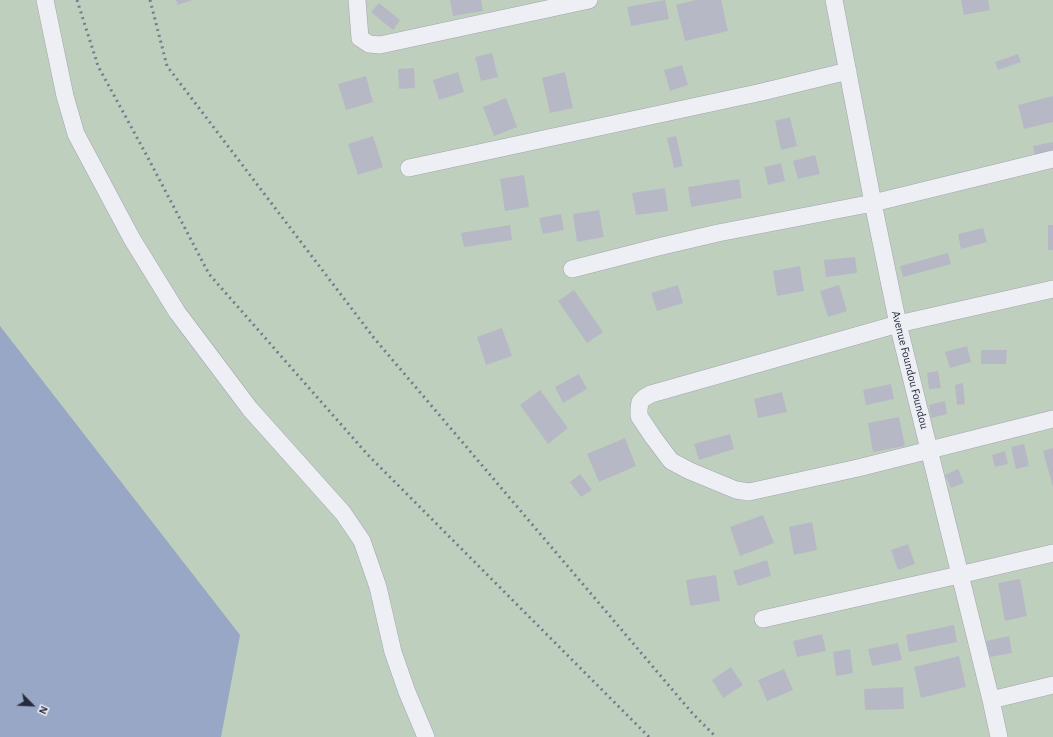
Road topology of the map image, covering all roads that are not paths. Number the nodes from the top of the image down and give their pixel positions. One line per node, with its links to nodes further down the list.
1 (45, 0): 19 (street)
2 (357, 0): 3 (street)
3 (589, 0)
4 (834, 0): 5 (street, Avenue Foundou Foundou)
5 (848, 71): 7 (street); 8 (street, Avenue Foundou Foundou)
6 (1053, 159): 8 (street)
7 (409, 168)
8 (873, 203): 9 (street); 11 (street, Avenue Foundou Foundou)
9 (572, 269)
10 (1053, 288): 11 (street)
11 (898, 324): 13 (street, Avenue Foundou Foundou); 13 (street)
12 (1053, 419): 13 (street)
13 (930, 450): 15 (street, Avenue Foundou Foundou)
14 (1053, 552): 15 (street)
15 (959, 575): 16 (street); 18 (street, Avenue Foundou Foundou)
16 (763, 618)
17 (1053, 685): 18 (street)
18 (991, 700): 20 (street, Avenue Foundou Foundou)
19 (426, 737)
20 (999, 737)

